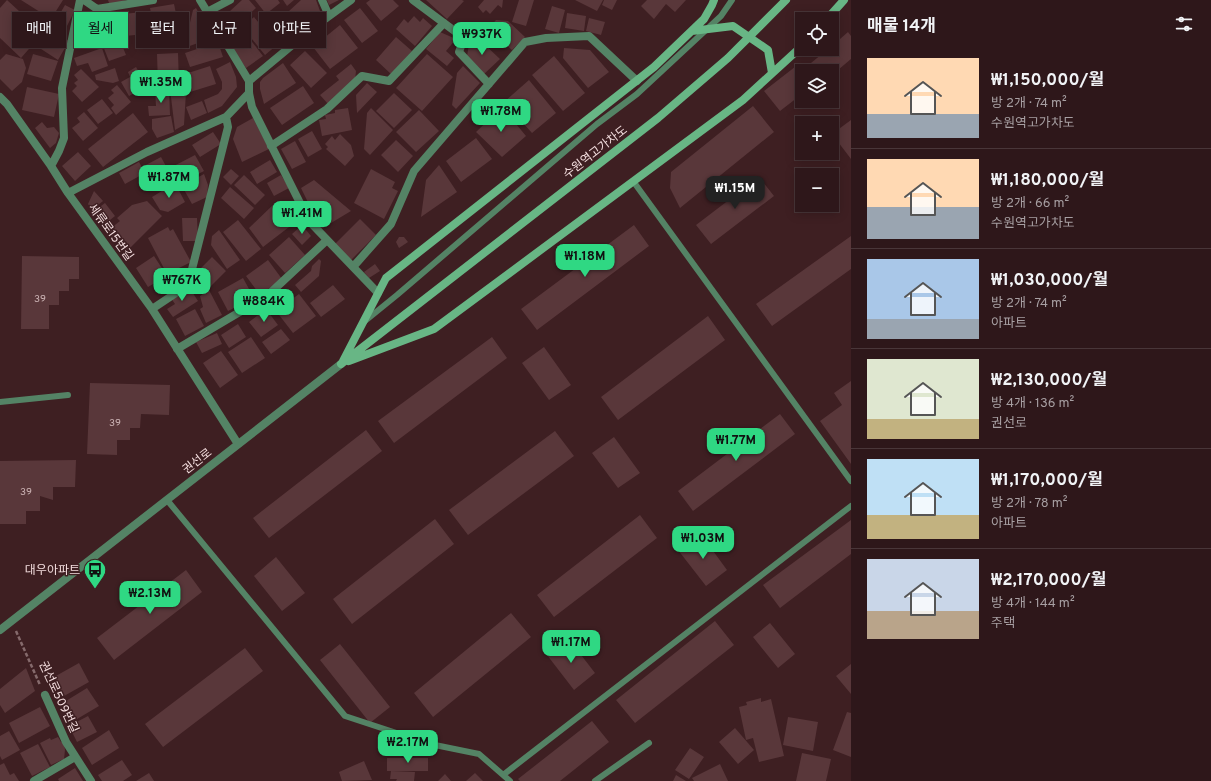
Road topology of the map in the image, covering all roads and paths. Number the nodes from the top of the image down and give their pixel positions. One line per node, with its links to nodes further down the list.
1 (80, 0): 28 (street)
2 (84, 0): 3 (street)
3 (153, 0)
4 (200, 0): 13 (street)
5 (230, 0): 13 (street)
6 (322, 0): 15 (street)
7 (351, 0): 15 (street)
8 (413, 0): 16 (street)
9 (714, 0): 17 (main road)
10 (732, 0): 36 (lane)
11 (786, 0): 35 (main road, 수원역고가차도)
12 (844, 0): 14 (main road)
13 (207, 12)
14 (833, 12)
15 (329, 16): 21 (street)
16 (444, 23): 23 (street); 27 (street)
17 (692, 30): 20 (main road); 22 (main road)
18 (229, 48): 21 (street)
19 (795, 53): 20 (main road)
20 (772, 74): 29 (main road)
21 (249, 81): 24 (street)
22 (637, 81): 23 (street); 33 (main road)
23 (489, 84): 32 (street)
24 (249, 92): 26 (street); 27 (street)
25 (0, 97): 28 (street, 세류로15번길)
26 (226, 117): 30 (street); 34 (street)
27 (271, 146): 31 (street)
28 (51, 166): 30 (street, 세류로15번길)
29 (634, 181): 38 (main road); 42 (lane)
30 (68, 193): 34 (street, 세류로15번길)
31 (328, 240): 32 (street); 37 (street)
32 (353, 267): 33 (street)
33 (378, 293): 36 (main road)
34 (152, 309): 37 (street, 세류로15번길)
35 (409, 311): 38 (main road, 권선로)
36 (362, 323): 38 (main road)
37 (177, 350): 41 (street, 세류로15번길)
38 (341, 364): 41 (street, 권선로)
39 (68, 395): 40 (lane)
40 (0, 402)
41 (238, 444): 43 (street, 권선로)
42 (851, 481)
43 (167, 500): 45 (street, 권선로); 50 (lane)
44 (851, 506): 50 (lane)
45 (12, 621): 46 (street, 권선로); 47 (path, 권선로509번길)
46 (0, 630)
47 (45, 695): 49 (street, 권선로509번길)
48 (649, 742): 54 (lane)
49 (75, 756): 51 (street); 52 (street, 권선로509번길)
50 (503, 775): 53 (lane)
51 (34, 781)
52 (91, 781)
53 (510, 781)
54 (595, 781)

